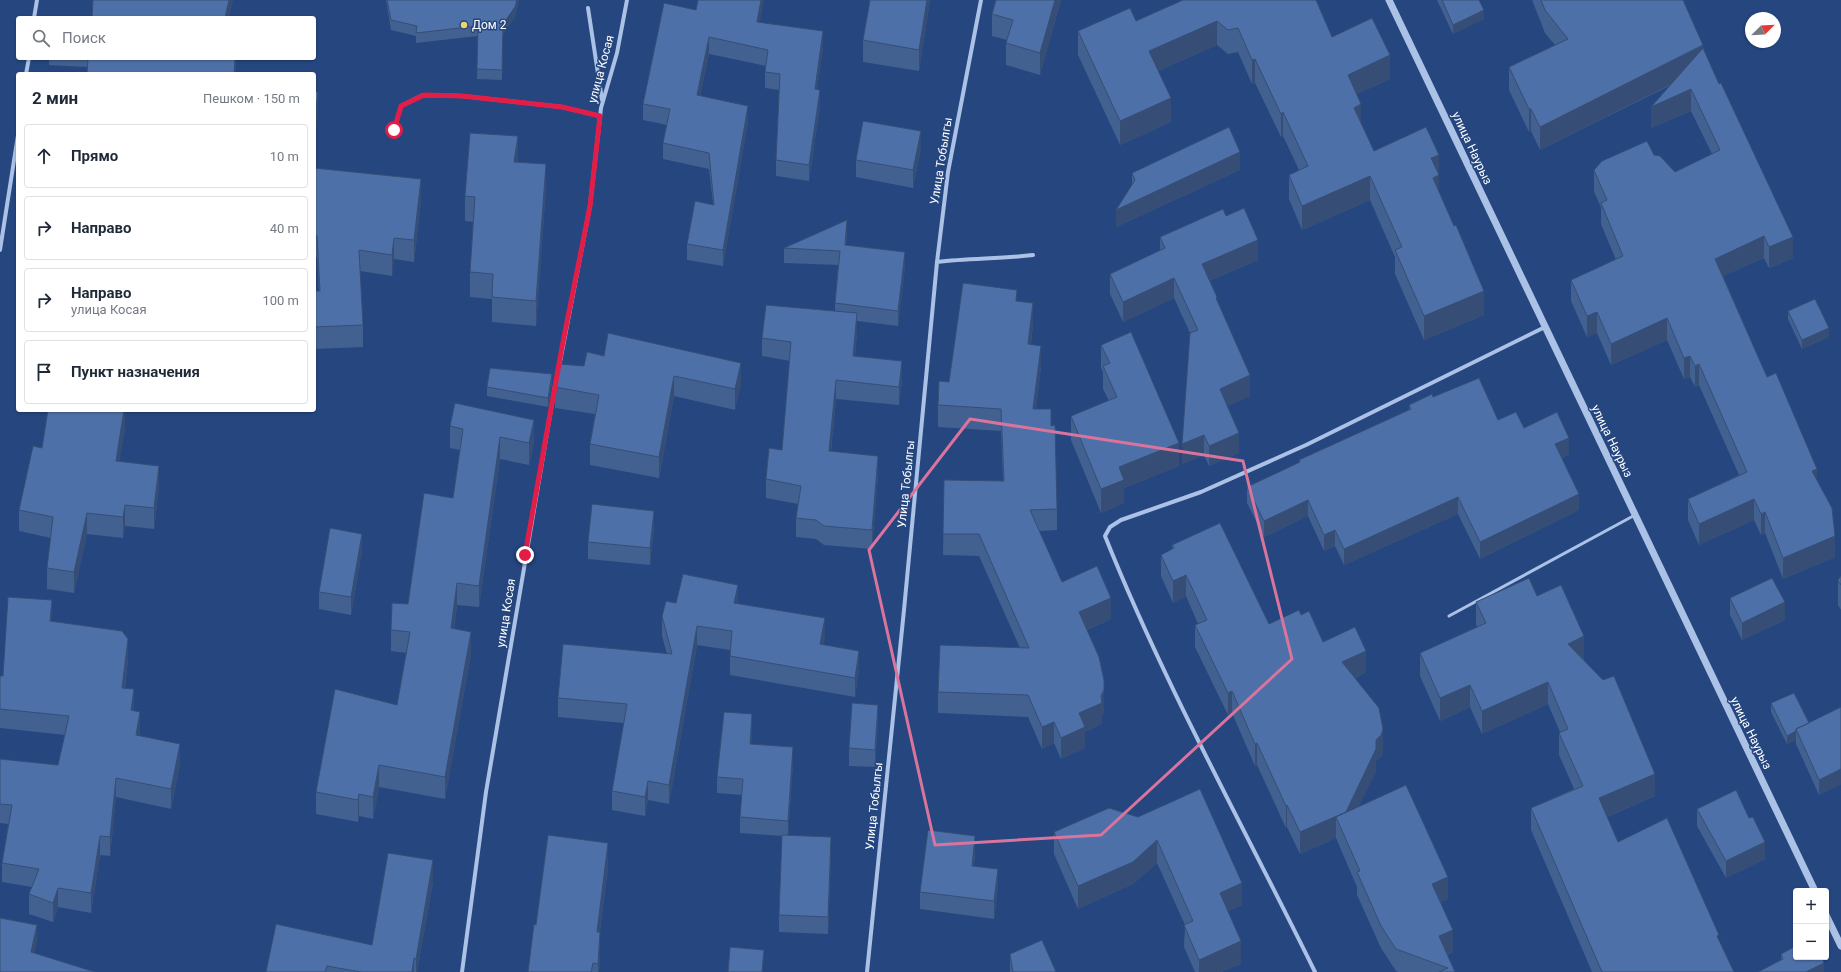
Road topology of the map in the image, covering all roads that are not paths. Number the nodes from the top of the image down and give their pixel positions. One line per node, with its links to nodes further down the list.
1 (37, 0): 6 (street)
2 (627, 0): 9 (street, улица Косая)
3 (981, 0): 15 (street, Улица Тобылгы)
4 (1389, 0): 16 (street, улица Наурыз)
5 (588, 8): 9 (street)
6 (34, 16)
7 (29, 60): 8 (street)
8 (26, 72)
9 (602, 102): 10 (street, улица Косая)
10 (600, 116): 11 (street); 17 (street, улица Косая)
11 (394, 130)
12 (16, 148): 13 (street)
13 (0, 250)
14 (1033, 255): 15 (street)
15 (937, 262): 25 (street, Улица Тобылгы)
16 (1545, 327): 19 (street, улица Наурыз); 26 (street)
17 (558, 370)
18 (557, 378): 24 (street, улица Косая)
19 (1635, 514): 20 (lane); 21 (street, улица Наурыз)
20 (1449, 616)
21 (1814, 888)
22 (1829, 921): 23 (street)
23 (1841, 946)
24 (462, 972)
25 (867, 972)
26 (1315, 972)

